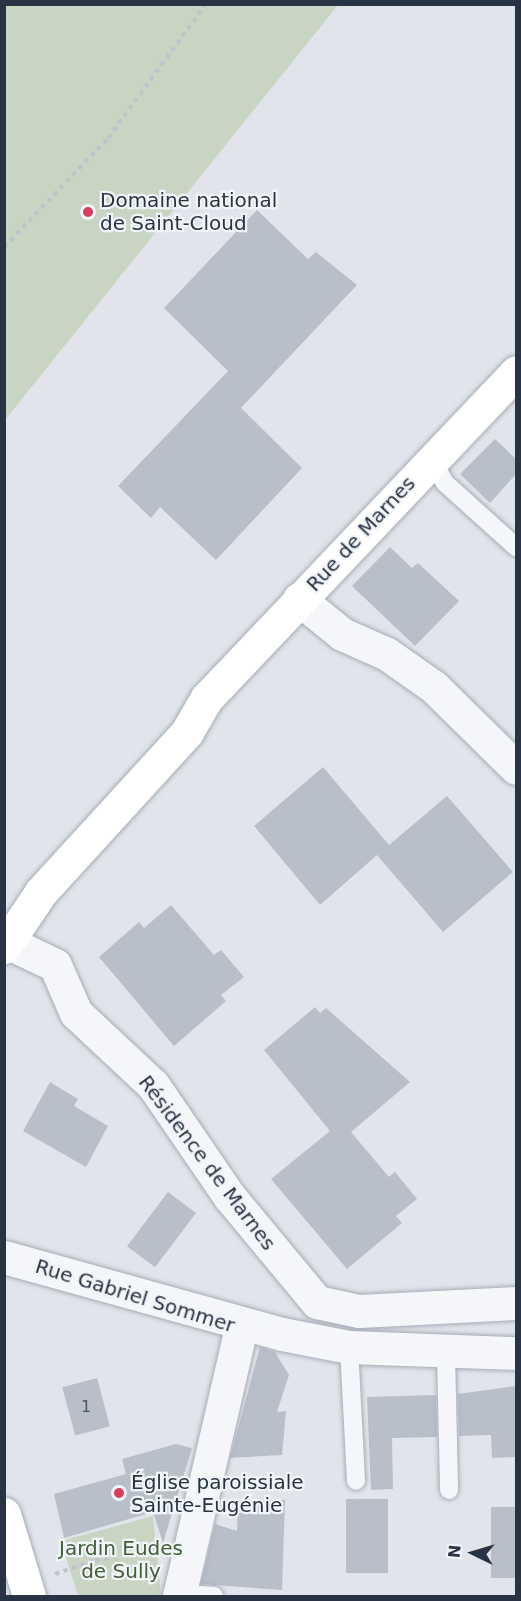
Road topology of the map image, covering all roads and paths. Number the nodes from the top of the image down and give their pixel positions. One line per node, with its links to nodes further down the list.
1 (206, 4): 2 (path)
2 (4, 248)
3 (516, 372): 4 (main road, Rue de Marnes)
4 (432, 459): 5 (lane); 6 (main road, Rue de Marnes)
5 (516, 547)
6 (299, 599): 7 (street); 8 (main road, Rue de Marnes)
7 (516, 768)
8 (69, 843): 9 (main road); 10 (main road)
9 (4, 909)
10 (6, 944): 12 (street, Résidence de Marnes)
11 (4, 1257): 13 (street, Rue Gabriel Sommer)
12 (516, 1304)
13 (242, 1324): 14 (street); 20 (street, Rue Gabriel Sommer)
14 (349, 1347): 16 (street); 17 (lane)
15 (516, 1353): 16 (street)
16 (446, 1354): 18 (lane)
17 (356, 1481)
18 (449, 1490)
19 (4, 1514): 21 (main road)
20 (188, 1557): 21 (path); 22 (street, Rue Gabriel Sommer)
21 (26, 1581)
22 (179, 1595): 23 (lane)
23 (214, 1596)

